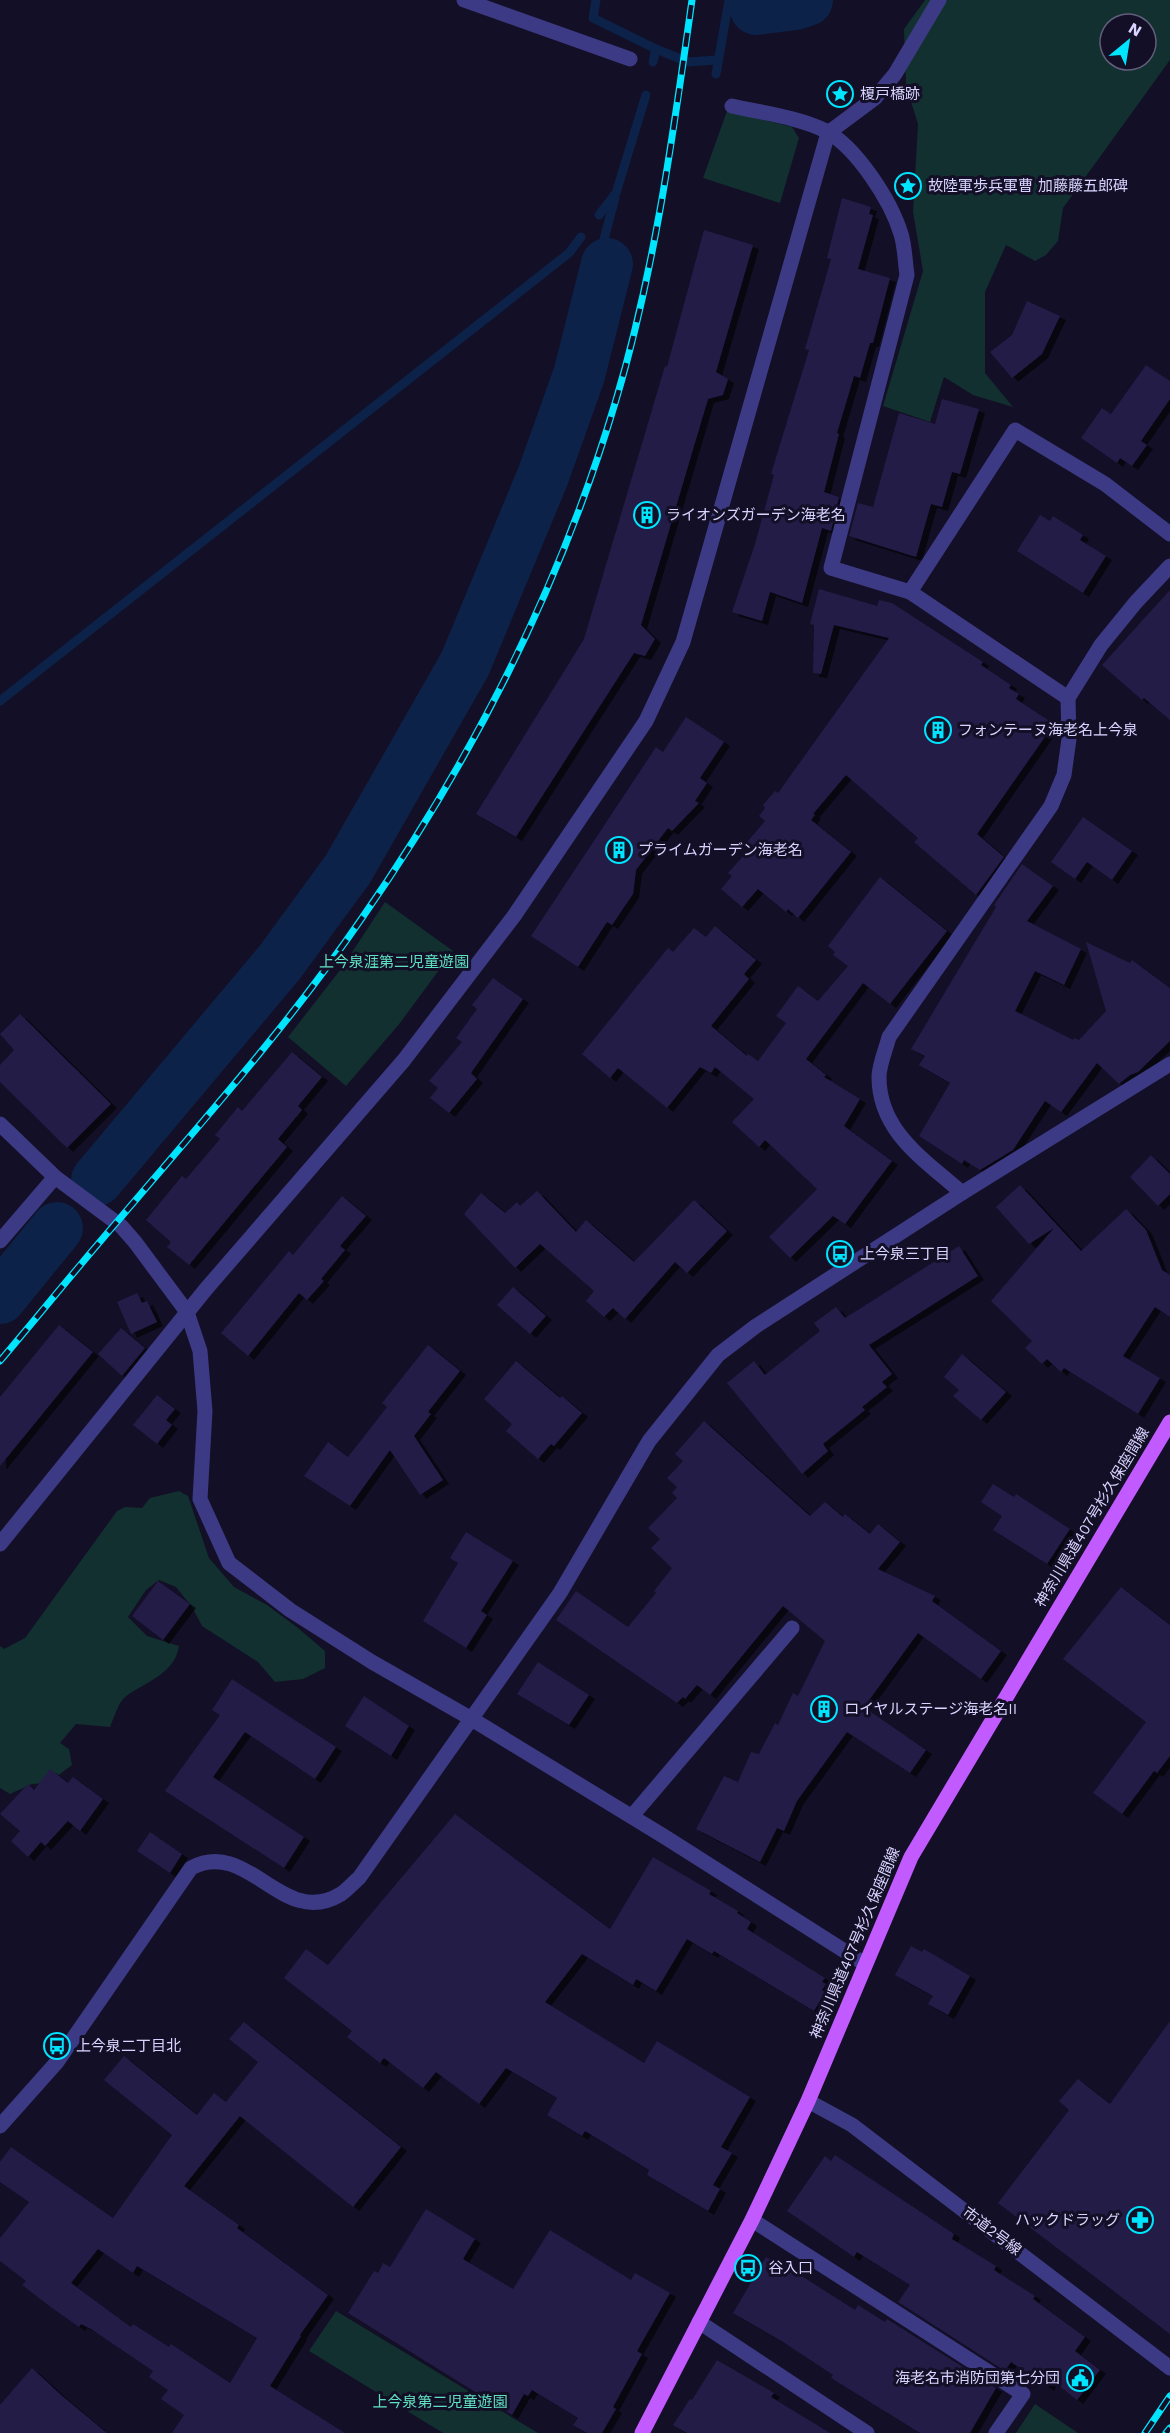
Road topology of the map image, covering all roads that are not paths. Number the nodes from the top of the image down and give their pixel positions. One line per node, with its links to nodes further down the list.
1 (464, 0): 3 (street)
2 (939, 0): 5 (street)
3 (630, 59)
4 (732, 106): 5 (street)
5 (828, 133): 8 (street); 15 (street)
6 (1170, 534): 8 (street)
7 (1170, 566): 9 (street)
8 (910, 592): 9 (street)
9 (1068, 698): 13 (street)
10 (1170, 1064): 13 (street)
11 (0, 1124): 12 (street)
12 (55, 1177): 14 (street); 15 (street)
13 (962, 1193): 19 (street)
14 (0, 1241)
15 (187, 1312): 17 (street); 19 (street)
16 (1170, 1422): 21 (main road, 神奈川県道407号杉久保座間線)
17 (0, 1544)
18 (792, 1628): 20 (street)
19 (470, 1718): 20 (street); 23 (street)
20 (632, 1816): 21 (street)
21 (865, 1964): 22 (main road, 神奈川県道407号杉久保座間線)
22 (808, 2101): 24 (main road, 神奈川県道407号杉久保座間線); 26 (street, 市道2号線)
23 (0, 2126)
24 (752, 2220): 25 (main road, 神奈川県道407号杉久保座間線); 29 (street)
25 (699, 2322): 27 (main road, 神奈川県道407号杉久保座間線); 28 (street)
26 (1170, 2368)
27 (642, 2433)
28 (867, 2433)
29 (996, 2433)

